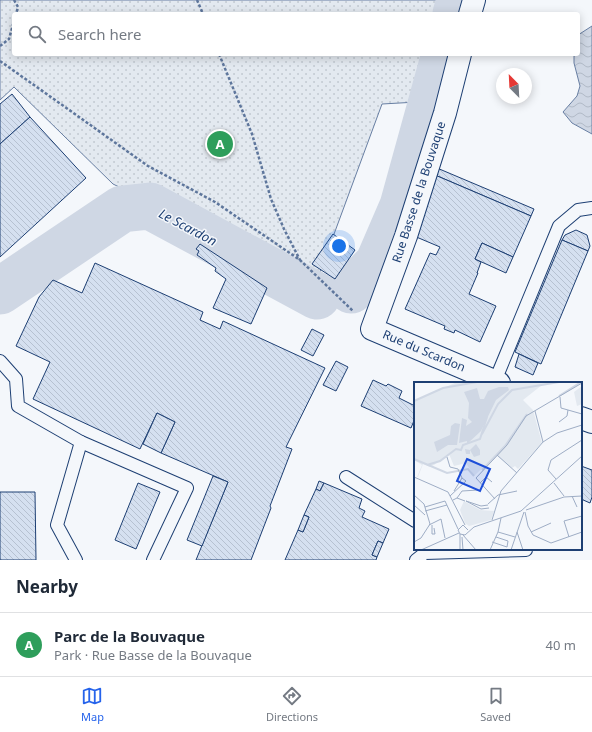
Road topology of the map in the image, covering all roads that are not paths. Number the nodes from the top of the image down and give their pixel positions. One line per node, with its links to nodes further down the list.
1 (474, 0): 2 (street)
2 (471, 12)
3 (459, 56): 5 (street, Rue Basse de la Bouvaque)
4 (592, 208): 7 (lane)
5 (372, 329): 7 (street, Rue du Scardon)
6 (0, 361): 10 (lane)
7 (497, 382)
8 (582, 418): 9 (street)
9 (592, 422)
10 (81, 442): 15 (lane); 16 (lane)
11 (346, 477): 12 (lane)
12 (414, 520)
13 (526, 550): 14 (lane)
14 (422, 554)
15 (76, 560)
16 (154, 560)

